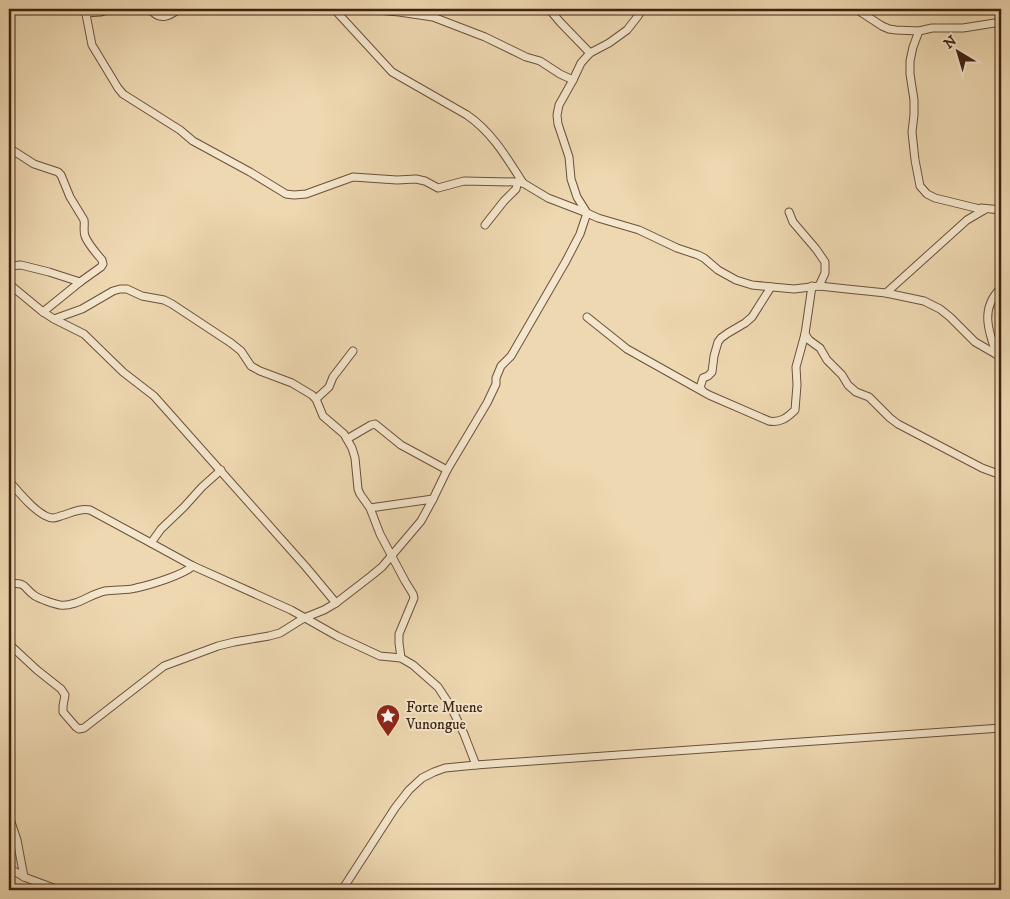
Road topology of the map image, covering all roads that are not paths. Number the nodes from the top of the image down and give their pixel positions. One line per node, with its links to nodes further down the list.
1 (111, 9): 9 (street)
2 (150, 9): 3 (street)
3 (179, 9)
4 (334, 9): 15 (street)
5 (366, 9): 13 (street)
6 (549, 9): 12 (street)
7 (642, 9): 12 (street)
8 (856, 9): 11 (street)
9 (85, 11): 15 (street)
10 (1001, 22): 11 (street)
11 (919, 31): 16 (street)
12 (590, 53): 13 (street)
13 (573, 80): 19 (street)
14 (9, 148): 22 (street)
15 (520, 182): 19 (street); 20 (street)
16 (984, 210): 17 (street); 27 (street)
17 (1001, 210)
18 (789, 212): 25 (street)
19 (587, 213): 24 (street); 38 (street)
20 (485, 225)
21 (9, 266): 22 (street)
22 (80, 282): 28 (street)
23 (9, 284): 28 (street)
24 (771, 286): 25 (street); 34 (street)
25 (815, 286): 27 (street); 31 (street)
26 (1001, 288): 33 (street)
27 (886, 293): 33 (street)
28 (43, 312): 30 (street)
29 (587, 317): 34 (street)
30 (54, 319): 35 (street); 37 (street)
31 (804, 334): 34 (street); 39 (street)
32 (353, 351): 35 (street)
33 (999, 356)
34 (702, 390)
35 (316, 399): 36 (street)
36 (347, 439): 38 (street); 42 (street)
37 (220, 470): 43 (street); 47 (street)
38 (446, 470): 41 (street)
39 (1001, 475)
40 (9, 481): 43 (street)
41 (433, 499): 42 (street); 44 (street)
42 (370, 508): 44 (street)
43 (152, 542): 45 (street)
44 (391, 556): 47 (street); 50 (street)
45 (194, 566): 46 (street); 48 (street)
46 (9, 584)
47 (336, 603): 48 (street)
48 (304, 618): 49 (street); 50 (street)
49 (9, 644)
50 (401, 658): 52 (street)
51 (1001, 728): 52 (street)
52 (476, 764): 57 (street)
53 (9, 816): 55 (street)
54 (9, 868): 55 (street)
55 (24, 877): 56 (street)
56 (59, 890)
57 (342, 890)

